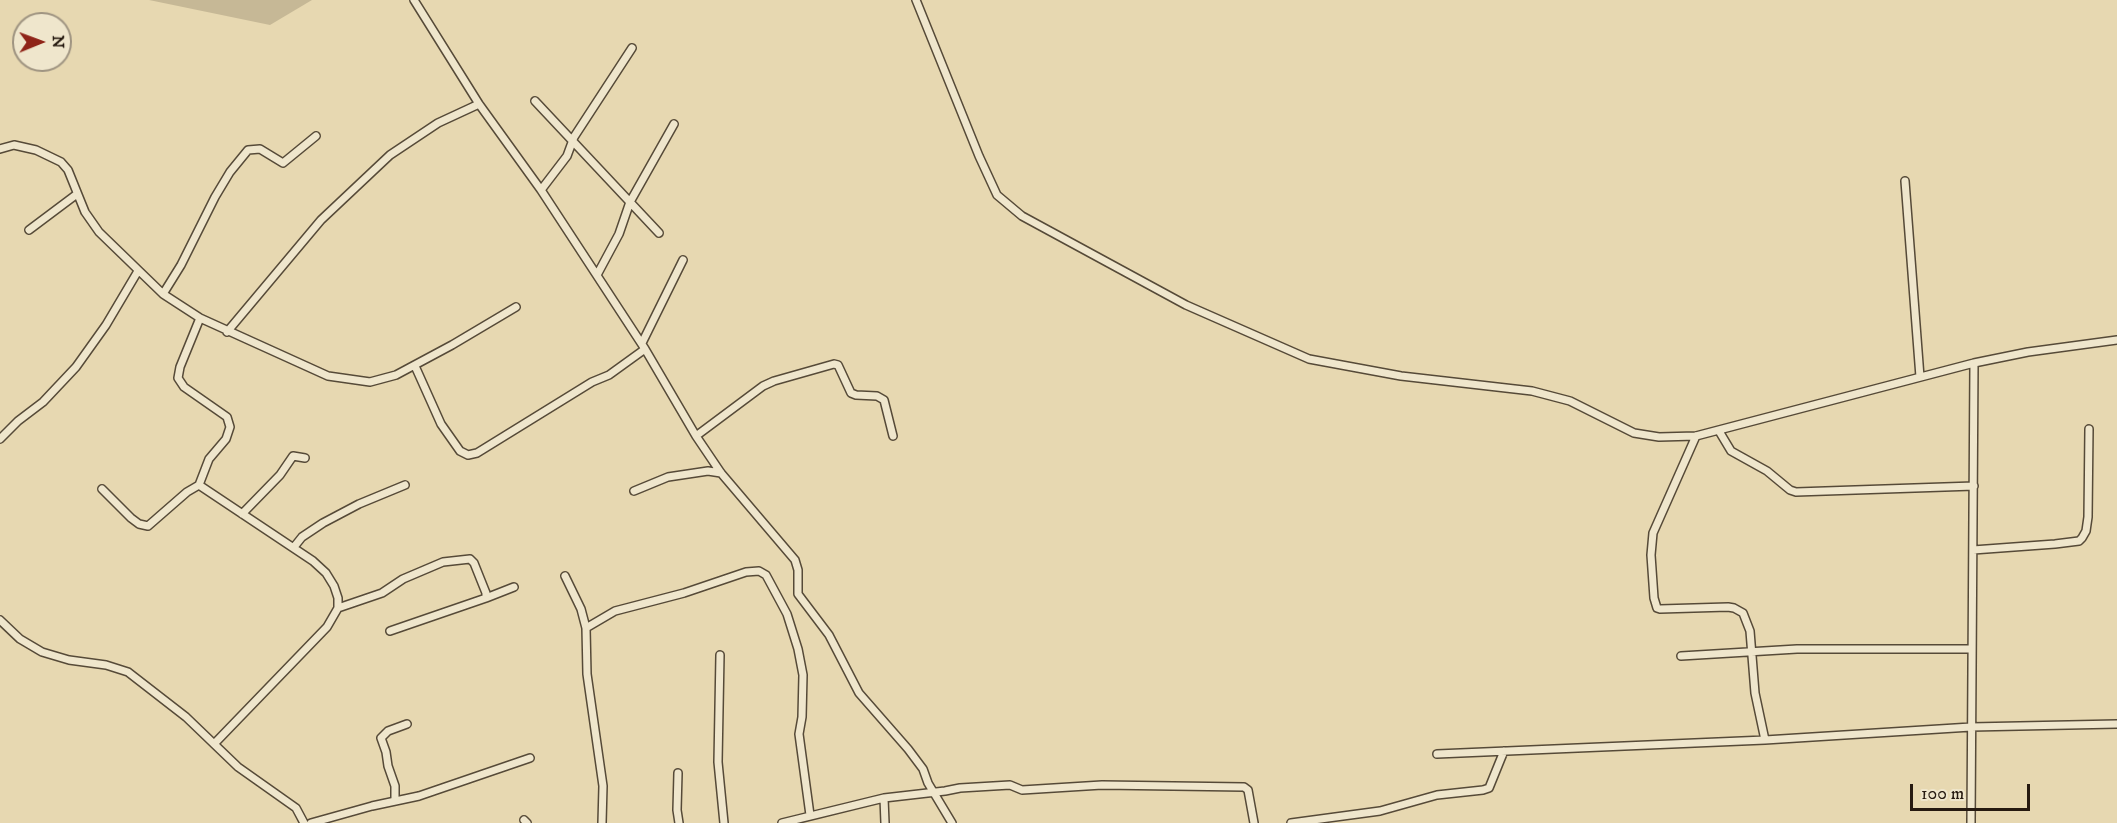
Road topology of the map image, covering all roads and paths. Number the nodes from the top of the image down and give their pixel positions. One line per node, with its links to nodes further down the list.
1 (414, 0): 5 (street)
2 (916, 0): 32 (street)
3 (632, 48): 8 (street)
4 (535, 101): 8 (street)
5 (479, 104): 11 (street); 22 (street)
6 (674, 124): 13 (street)
7 (316, 136): 19 (street)
8 (573, 141): 11 (street); 13 (street)
9 (0, 149): 12 (street)
10 (1905, 181): 27 (street)
11 (541, 190): 18 (street)
12 (77, 194): 14 (street); 17 (street)
13 (630, 202): 15 (street); 18 (street)
14 (29, 230)
15 (659, 233)
16 (683, 260): 24 (street)
17 (138, 271): 19 (street); 33 (street)
18 (597, 275): 24 (street)
19 (163, 294): 21 (street)
20 (516, 307): 26 (street)
21 (200, 318): 22 (street); 37 (street)
22 (227, 332): 26 (street)
23 (2117, 340): 25 (street)
24 (643, 346): 26 (street); 30 (street)
25 (1974, 363): 27 (street); 38 (street)
26 (415, 366)
27 (1920, 377): 29 (street)
28 (2089, 429): 43 (street)
29 (1719, 431): 32 (street); 38 (street)
30 (696, 436): 31 (street); 35 (street)
31 (893, 436)
32 (1696, 436): 52 (street)
33 (0, 439)
34 (305, 458): 41 (street)
35 (722, 473): 40 (street); 64 (street)
36 (405, 484): 42 (street)
37 (198, 485): 39 (street); 41 (street)
38 (1974, 486): 43 (street)
39 (102, 489)
40 (634, 492)
41 (242, 514): 42 (street)
42 (294, 547): 47 (street)
43 (1973, 550): 51 (street)
44 (565, 576): 49 (street)
45 (514, 587): 46 (street)
46 (486, 598): 47 (street); 50 (street)
47 (338, 608): 59 (street)
48 (0, 620): 59 (street)
49 (586, 628): 67 (street); 70 (street)
50 (390, 631)
51 (1972, 649): 52 (street); 57 (street)
52 (1752, 651): 54 (street); 58 (street)
53 (720, 655): 72 (street)
54 (1681, 656)
55 (407, 724): 66 (street)
56 (2117, 724): 57 (street)
57 (1971, 727): 58 (street); 78 (street)
58 (1765, 740): 60 (street)
59 (214, 744): 68 (street)
60 (1504, 751): 61 (street); 77 (street)
61 (1437, 754)
62 (530, 758): 66 (street)
63 (678, 773): 71 (street)
64 (933, 792): 65 (street); 75 (street); 76 (street)
65 (884, 798): 67 (street); 74 (street)
66 (395, 801): 69 (street)
67 (810, 815): 73 (street)
68 (304, 823)
69 (311, 823)
70 (602, 823)
71 (679, 823)
72 (724, 823)
73 (782, 823)
74 (885, 823)
75 (952, 823)
76 (1254, 823)
77 (1292, 823)
78 (1971, 823)

